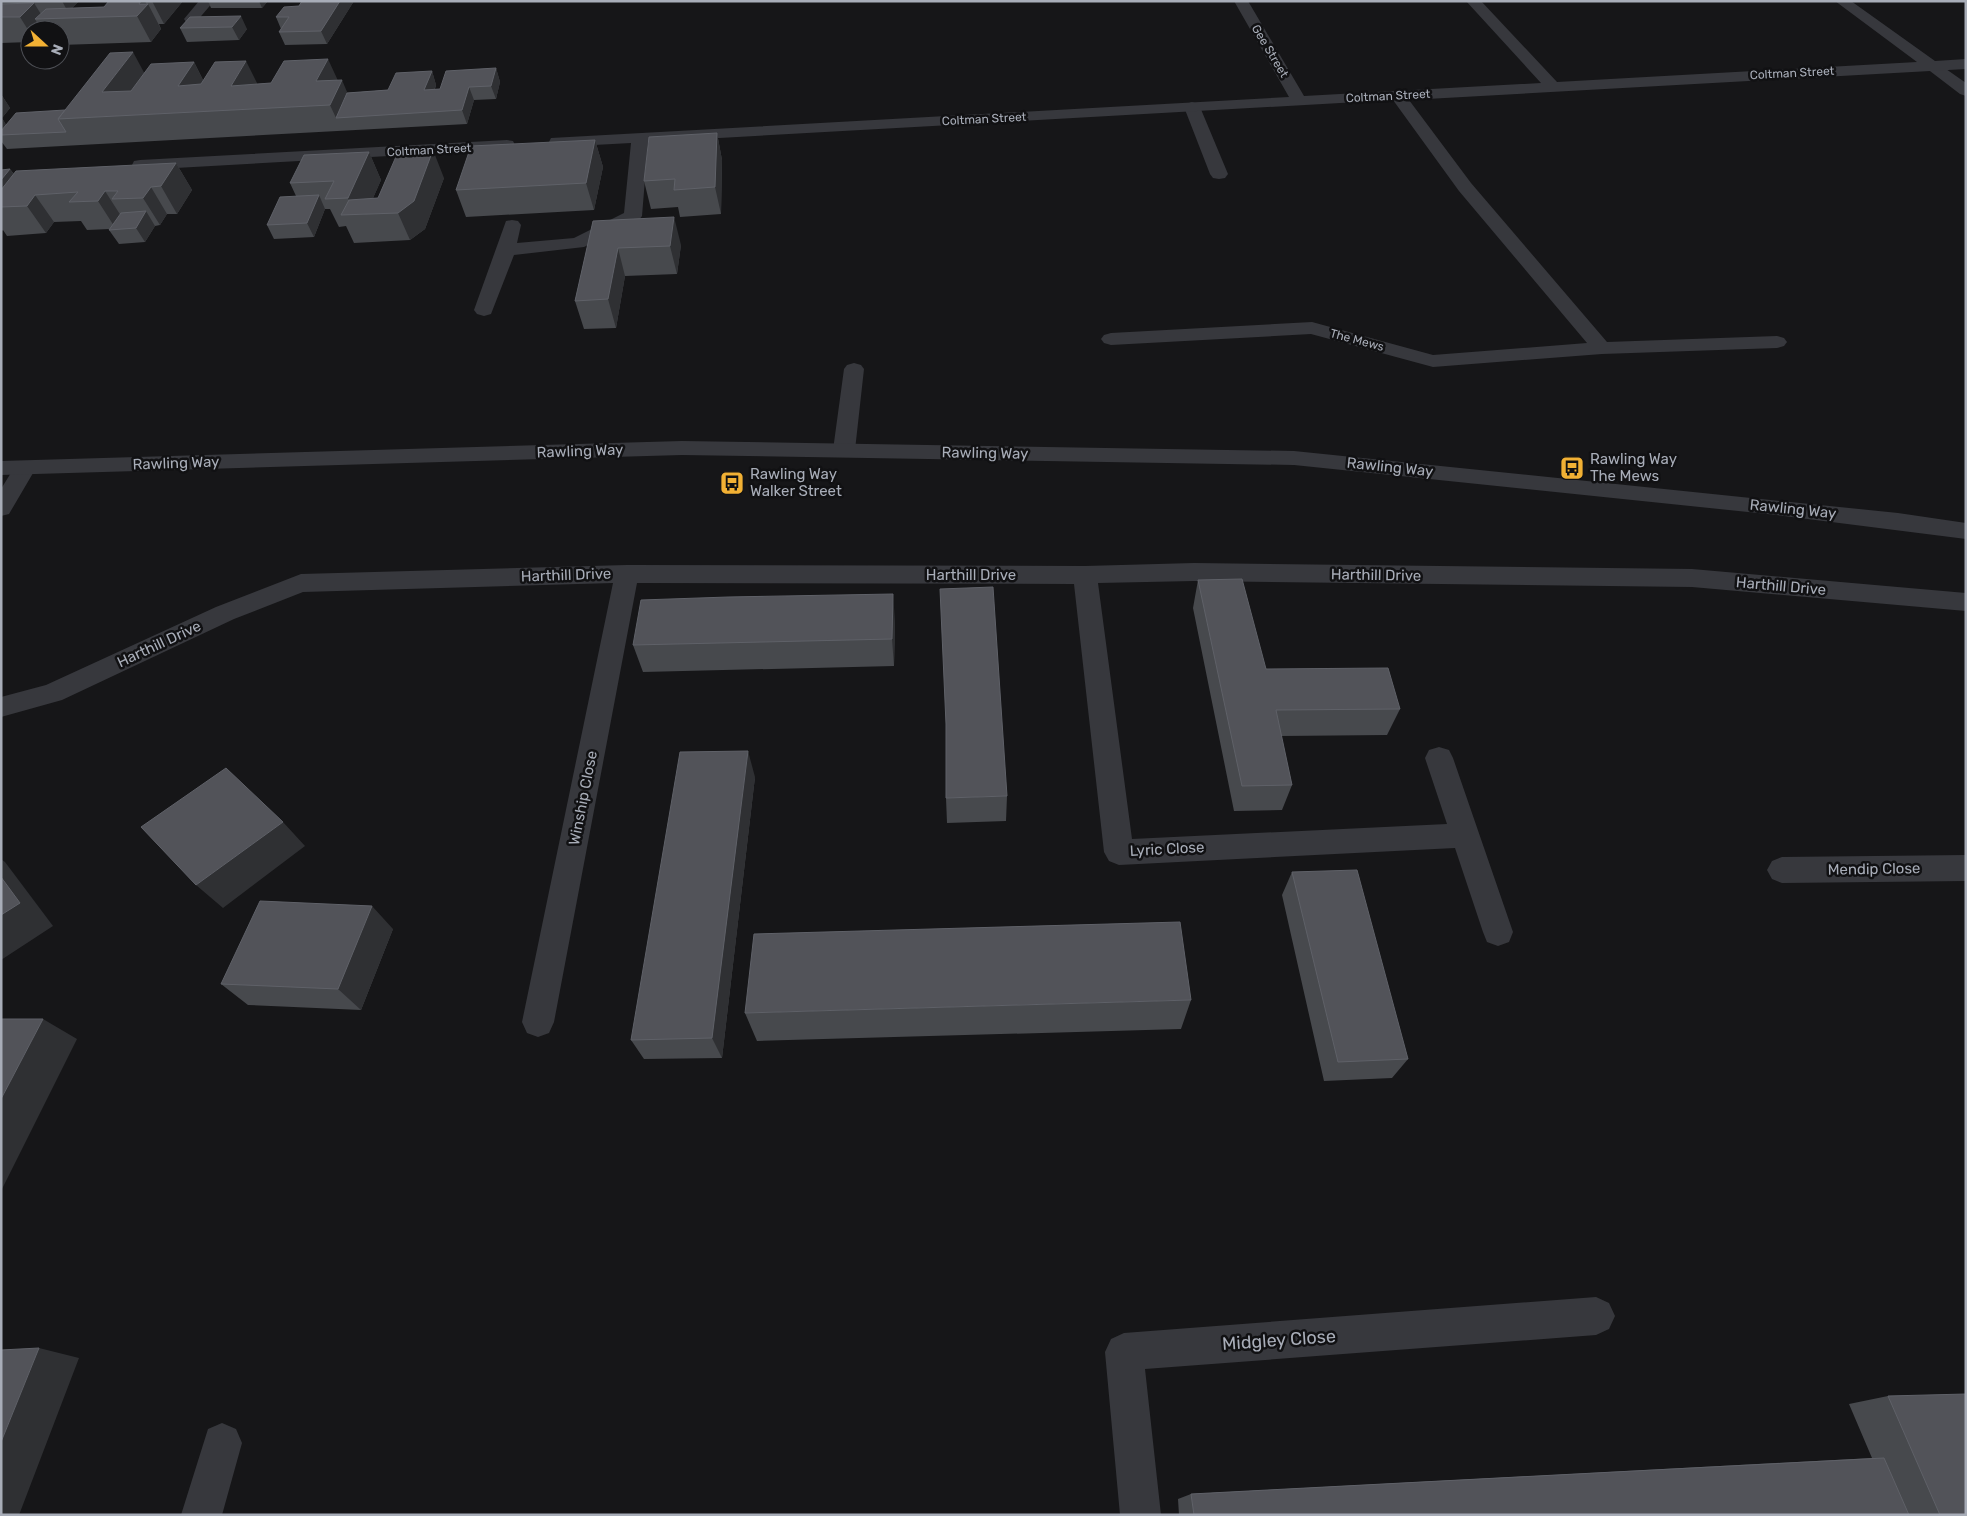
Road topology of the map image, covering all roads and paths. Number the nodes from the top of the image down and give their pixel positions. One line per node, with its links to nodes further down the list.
1 (207, 1): 5 (street)
2 (1240, 1): 11 (street, Gee Street)
3 (1473, 1): 8 (street)
4 (1842, 1): 7 (street)
5 (191, 19)
6 (1966, 64): 7 (street, Coltman Street)
7 (1931, 65): 8 (street, Coltman Street); 9 (street)
8 (1554, 88): 10 (street, Coltman Street)
9 (1966, 91)
10 (1398, 96): 11 (street, Coltman Street); 23 (street)
11 (1299, 101): 12 (street, Coltman Street)
12 (1192, 107): 13 (street, Coltman Street); 17 (street)
13 (640, 138): 14 (street, Coltman Street); 19 (street)
14 (542, 143)
15 (522, 144): 16 (street, Coltman Street)
16 (128, 166)
17 (1219, 174)
18 (512, 225): 19 (street)
19 (506, 250): 20 (street)
20 (484, 310)
21 (1111, 339): 23 (street, The Mews)
22 (1777, 342): 23 (street, The Mews)
23 (1602, 348)
24 (854, 369): 25 (street)
25 (844, 450): 27 (street, Rawling Way); 29 (street, Rawling Way)
26 (1, 468): 27 (street, Rawling Way)
27 (25, 468): 28 (street)
28 (1, 508)
29 (1966, 532)
30 (627, 574): 31 (street, Harthill Drive); 33 (street, Harthill Drive); 39 (street, Winship Close)
31 (1085, 575): 32 (street, Harthill Drive); 35 (street, Lyric Close)
32 (1966, 602)
33 (1, 707)
34 (1439, 758): 35 (street)
35 (1464, 835): 38 (street)
36 (1966, 868): 37 (street, Mendip Close)
37 (1782, 870)
38 (1498, 932)
39 (538, 1022)
40 (1596, 1316): 43 (street, Midgley Close)
41 (222, 1443): 42 (street)
42 (201, 1515)
43 (1141, 1515)

